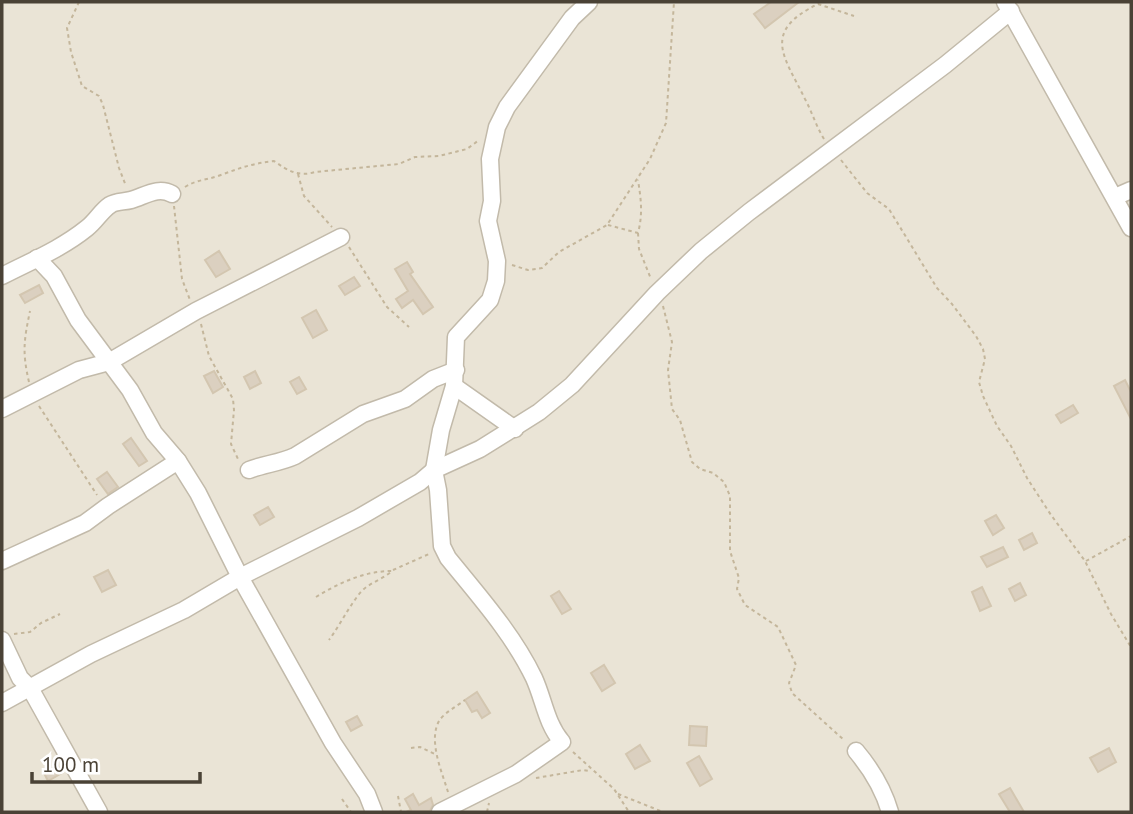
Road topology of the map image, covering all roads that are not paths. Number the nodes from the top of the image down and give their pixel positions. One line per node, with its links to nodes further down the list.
1 (589, 2): 11 (street)
2 (1008, 7): 5 (street); 13 (street)
3 (1131, 190): 5 (street)
4 (172, 194): 8 (street)
5 (1115, 198): 6 (street)
6 (1131, 228)
7 (341, 237): 10 (street)
8 (37, 258): 9 (street); 10 (street)
9 (2, 276)
10 (109, 362): 12 (street); 14 (street)
11 (455, 378): 13 (street); 15 (street); 16 (street)
12 (2, 409)
13 (514, 429): 16 (street)
14 (178, 461): 17 (street); 18 (street)
15 (249, 470)
16 (434, 470): 18 (street); 23 (street)
17 (2, 561)
18 (240, 577): 20 (street); 25 (street)
19 (2, 641): 20 (street)
20 (30, 688): 21 (street); 24 (street)
21 (2, 703)
22 (856, 751): 26 (street)
23 (446, 809)
24 (99, 812)
25 (374, 812)
26 (890, 812)

